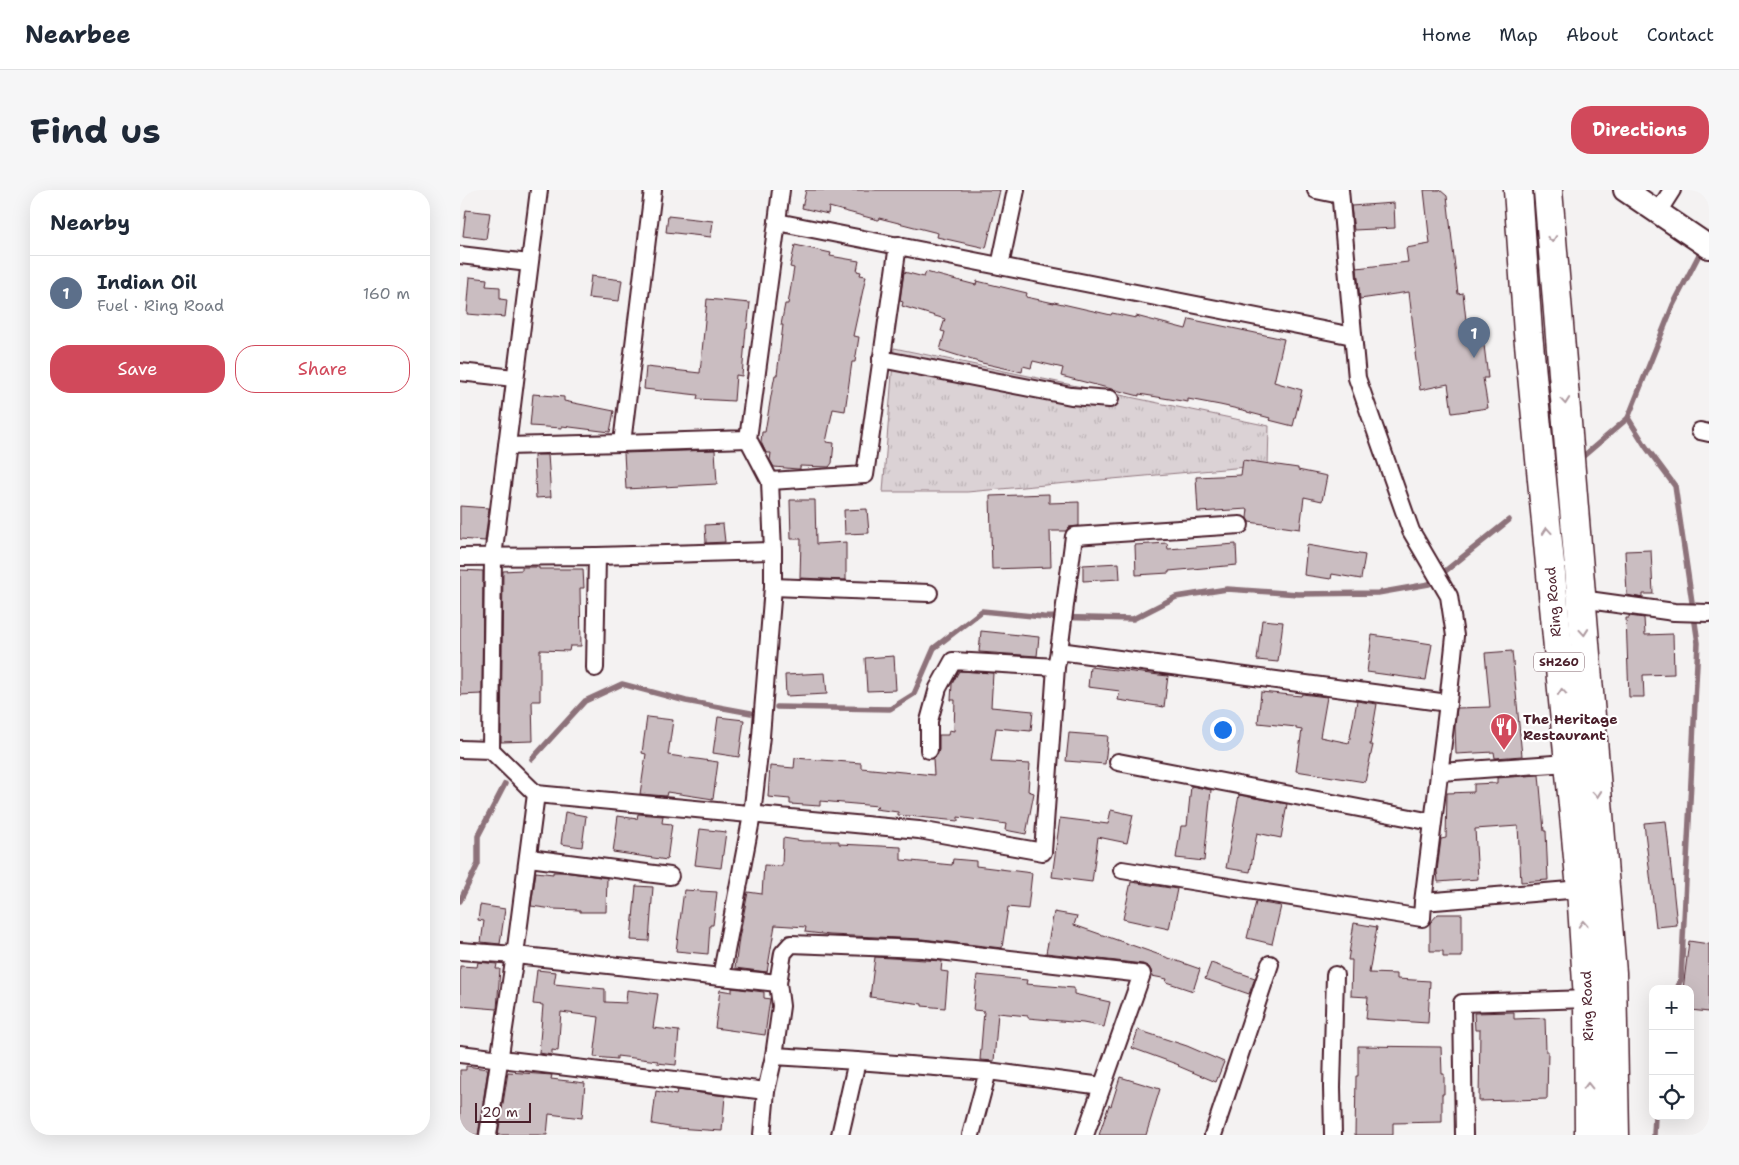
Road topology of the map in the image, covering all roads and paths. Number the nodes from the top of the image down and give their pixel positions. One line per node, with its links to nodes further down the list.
1 (539, 190): 16 (street)
2 (653, 190): 24 (street)
3 (781, 190): 12 (street)
4 (1016, 190): 17 (street)
5 (1316, 190): 9 (street)
6 (1548, 190): 34 (highway, Ring Road / SH260, one-way to 34)
7 (1625, 190): 11 (street)
8 (1672, 190): 11 (street)
9 (1340, 192): 18 (street)
10 (1515, 196): 44 (highway, Ring Road / SH260, one-way to 10)
11 (1658, 212): 14 (street)
12 (777, 222): 13 (street); 23 (street)
13 (898, 245): 17 (street); 19 (street)
14 (1709, 247)
15 (460, 255): 16 (street)
16 (529, 264): 21 (street)
17 (1000, 266): 18 (street)
18 (1353, 336): 39 (street)
19 (881, 359): 22 (street); 26 (street)
20 (460, 372): 21 (street)
21 (514, 378): 25 (street)
22 (1110, 399)
23 (748, 439): 24 (street); 26 (street)
24 (622, 443): 25 (street)
25 (507, 446): 31 (street)
26 (770, 481): 28 (street)
27 (1240, 525): 36 (street)
28 (773, 551): 29 (street); 32 (street)
29 (597, 556): 31 (street); 38 (street)
30 (460, 557): 31 (street)
31 (492, 558): 41 (street)
32 (773, 587): 33 (street); 47 (street)
33 (928, 593)
34 (1581, 599): 35 (street); 77 (highway, Ring Road / SH260, one-way to 77)
35 (1709, 614)
36 (1059, 651): 37 (street); 39 (street)
37 (1056, 667): 42 (street); 47 (street)
38 (596, 668)
39 (1448, 703): 45 (street)
40 (460, 749): 41 (street)
41 (491, 750): 46 (street)
42 (929, 750)
43 (1118, 762): 48 (street)
44 (1568, 763): 45 (street); 52 (highway, Ring Road / SH260)
45 (1441, 772): 48 (street)
46 (536, 794): 47 (street); 49 (street)
47 (752, 815): 58 (street)
48 (1432, 822): 53 (street)
49 (529, 858): 51 (street); 55 (street)
50 (1122, 870): 53 (street)
51 (670, 876)
52 (1581, 889): 53 (street); 60 (highway, Ring Road / SH260, one-way to 52)
53 (1423, 902)
54 (460, 951): 55 (street)
55 (515, 955): 58 (street); 63 (street)
56 (1270, 964): 73 (street)
57 (1335, 974): 74 (street)
58 (721, 977): 59 (street)
59 (778, 983): 62 (street); 66 (street)
60 (1588, 1000): 75 (street); 76 (highway, Ring Road / SH260, one-way to 60)
61 (460, 1054): 63 (street)
62 (774, 1056): 64 (street); 67 (street)
63 (499, 1058): 67 (street); 68 (street)
64 (858, 1061): 65 (street); 70 (street)
65 (988, 1070): 66 (street); 71 (street)
66 (1102, 1086): 72 (street)
67 (766, 1090): 69 (street)
68 (488, 1135)
69 (762, 1135)
70 (840, 1135)
71 (971, 1135)
72 (1086, 1135)
73 (1212, 1135)
74 (1333, 1135)
75 (1464, 1135)
76 (1589, 1135)
77 (1615, 1135)

